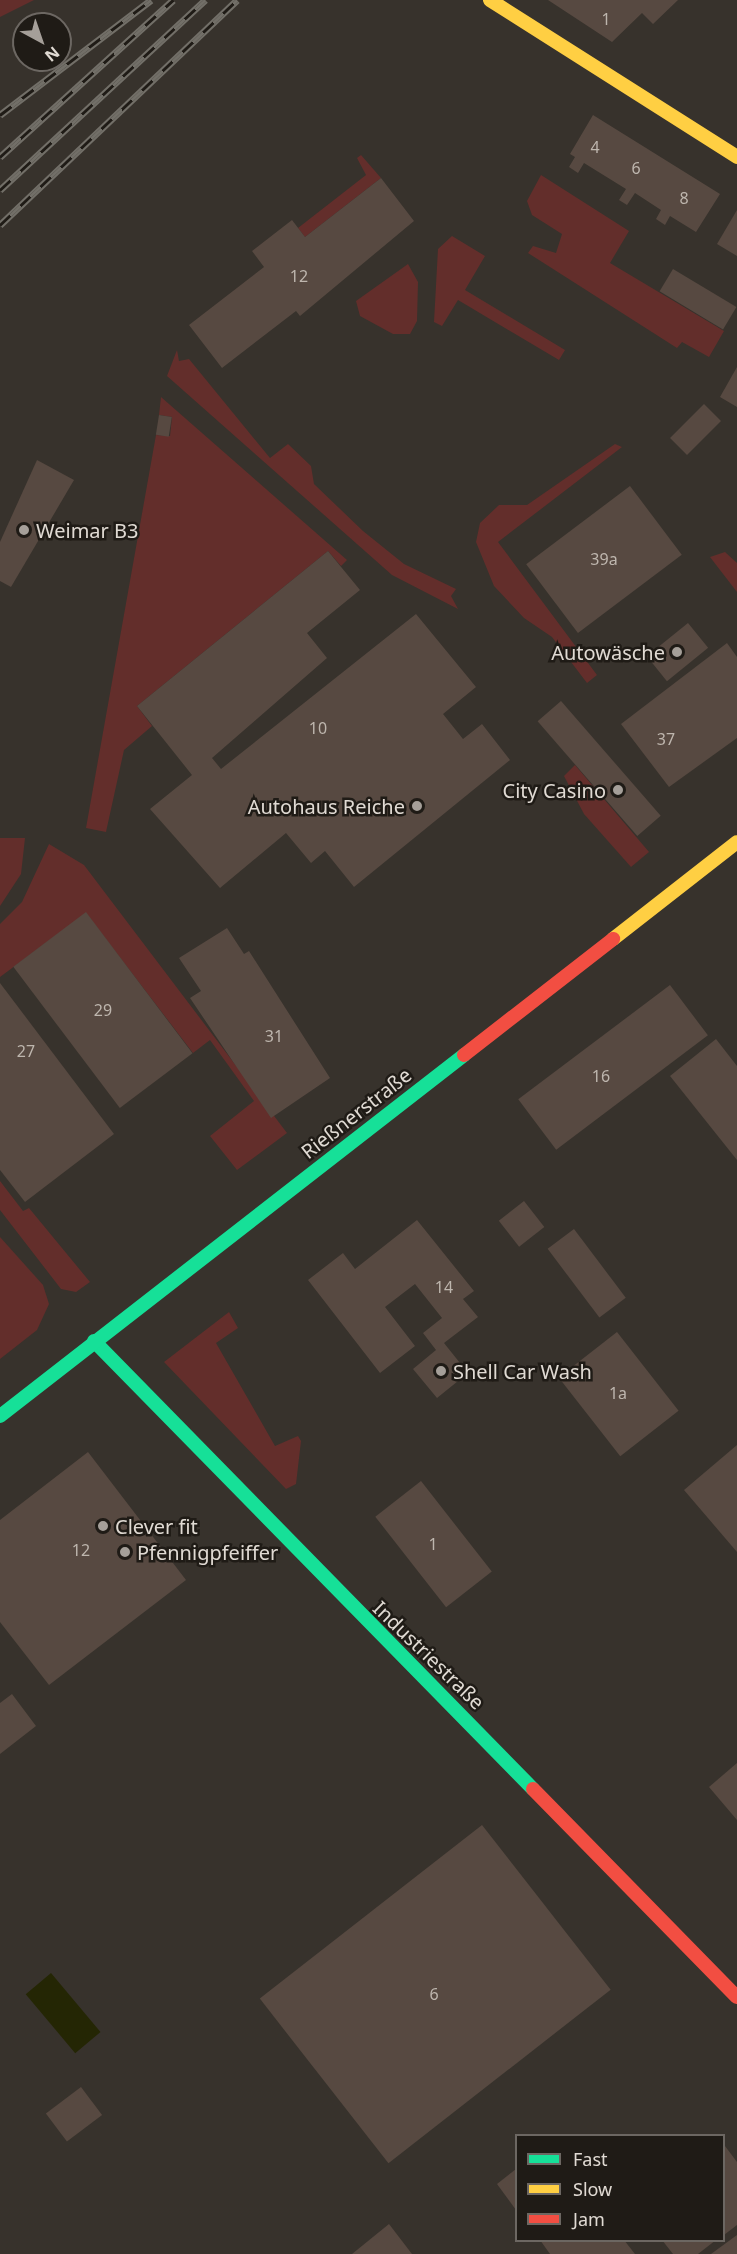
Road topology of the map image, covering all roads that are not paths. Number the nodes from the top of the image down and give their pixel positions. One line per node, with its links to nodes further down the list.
1 (490, 0): 2 (street)
2 (737, 157)
3 (737, 842): 4 (street, Rießnerstraße)
4 (94, 1341): 5 (street, Rießnerstraße); 6 (street, Industriestraße)
5 (0, 1416)
6 (737, 1997)

